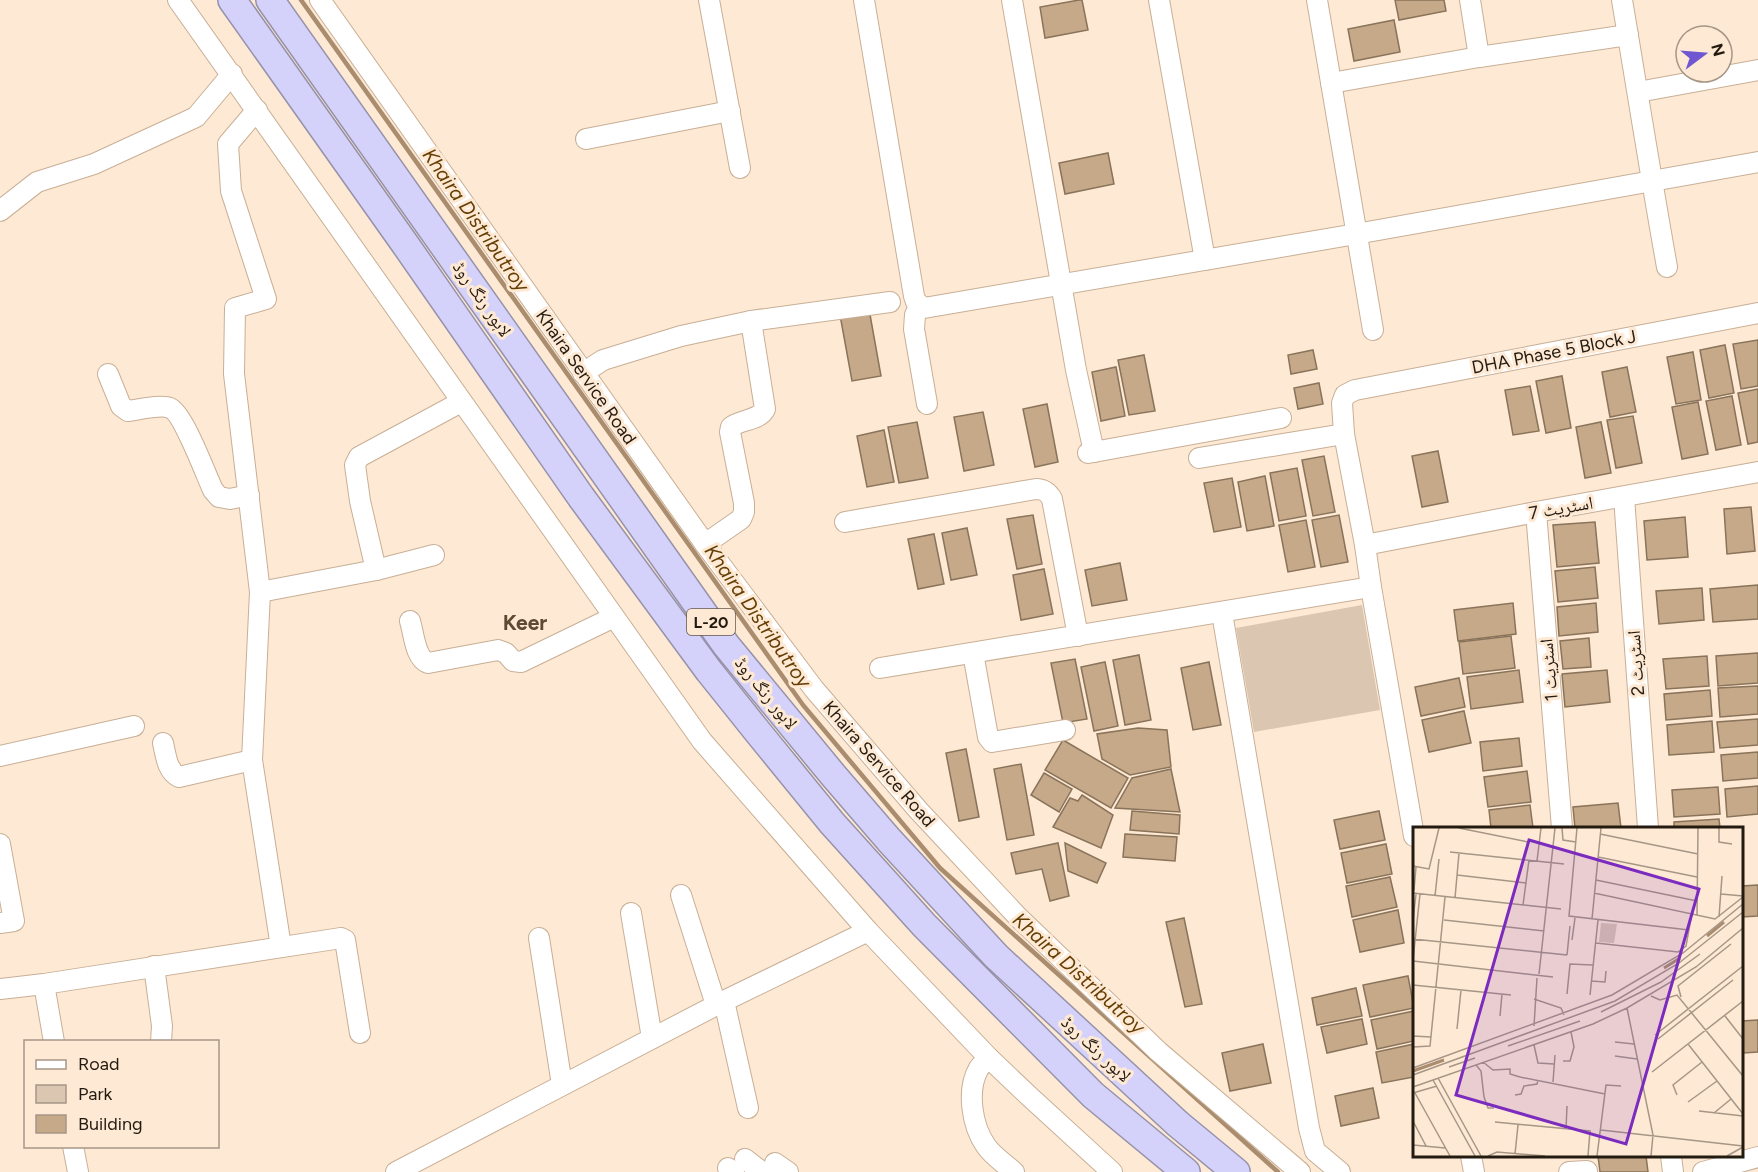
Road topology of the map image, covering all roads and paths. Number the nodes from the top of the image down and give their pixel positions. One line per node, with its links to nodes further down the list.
1 (178, 0): 15 (street)
2 (232, 0): 94 (highway, لاہور رنگ روڈ / L-20)
3 (270, 0): 95 (highway, لاہور رنگ روڈ / L-20)
4 (320, 0): 34 (street, Khaira Service Road)
5 (709, 0): 19 (street)
6 (864, 0): 30 (street)
7 (1012, 0): 28 (street)
8 (1159, 0): 26 (street)
9 (1317, 0): 16 (street)
10 (1470, 0): 13 (street)
11 (1622, 0): 12 (street)
12 (1628, 35): 13 (street); 17 (street)
13 (1479, 57): 16 (street)
14 (1758, 70): 17 (street)
15 (232, 74): 18 (street); 24 (street)
16 (1331, 83): 25 (street)
17 (1638, 92): 23 (street)
18 (257, 110): 36 (street); 42 (street)
19 (730, 111): 20 (street); 22 (street)
20 (586, 139)
21 (1758, 162): 23 (street)
22 (740, 168)
23 (1651, 181): 25 (street); 27 (street)
24 (0, 211)
25 (1356, 234): 26 (street); 33 (street)
26 (1204, 260): 28 (street)
27 (1667, 267)
28 (1062, 285): 30 (street); 38 (street)
29 (890, 302): 32 (street)
30 (920, 305): 37 (street)
31 (1758, 313): 39 (street, DHA Phase 5 Block J)
32 (751, 321): 34 (street); 46 (street)
33 (1373, 330)
34 (583, 373): 46 (street, Khaira Service Road)
35 (108, 374): 42 (street)
36 (461, 402): 49 (street); 53 (street)
37 (927, 404)
38 (1281, 418)
39 (1344, 434): 40 (street); 47 (street)
40 (1199, 458)
41 (1758, 472): 43 (street, اسٹریٹ 7)
42 (249, 495): 51 (street)
43 (1624, 497): 44 (street, اسٹریٹ 7); 64 (street, اسٹریٹ 2)
44 (1536, 512): 47 (street, اسٹریٹ 7); 63 (street, اسٹریٹ 1)
45 (845, 522): 55 (street)
46 (705, 544): 96 (street, Khaira Service Road)
47 (1365, 544): 50 (street)
48 (434, 555): 49 (street)
49 (376, 570): 51 (street)
50 (1371, 587): 52 (street); 65 (street)
51 (260, 592): 62 (street)
52 (1222, 613): 55 (street); 97 (street)
53 (614, 616): 54 (street); 70 (street)
54 (410, 621)
55 (1078, 636): 56 (street)
56 (973, 653): 57 (street); 59 (street)
57 (880, 668)
58 (134, 726): 61 (street)
59 (1065, 730)
60 (163, 743): 62 (street)
61 (0, 756)
62 (252, 760): 72 (street)
63 (1562, 827)
64 (1648, 827)
65 (1413, 830)
66 (0, 844): 69 (street)
67 (681, 895): 76 (street)
68 (631, 913): 78 (street)
69 (0, 923)
70 (868, 931): 76 (street); 81 (street)
71 (539, 938): 82 (street)
72 (281, 946): 73 (street); 77 (street)
73 (154, 966): 74 (street); 80 (street)
74 (44, 984): 75 (street); 79 (street)
75 (0, 989)
76 (720, 1003): 78 (street); 83 (street)
77 (360, 1033)
78 (652, 1038): 82 (street)
79 (54, 1040)
80 (161, 1040)
81 (989, 1058): 92 (street); 93 (street)
82 (562, 1085): 91 (street)
83 (748, 1108)
84 (73, 1148): 90 (street)
85 (1471, 1157): 98 (street)
86 (1671, 1157): 99 (street)
87 (1758, 1157): 100 (street)
88 (736, 1166): 89 (street)
89 (775, 1169)
90 (78, 1172)
91 (396, 1172)
92 (1014, 1172)
93 (1112, 1172)
94 (1186, 1172)
95 (1236, 1172)
96 (1300, 1172)
97 (1340, 1172)
98 (1474, 1172)
99 (1673, 1172)
100 (1703, 1172)

